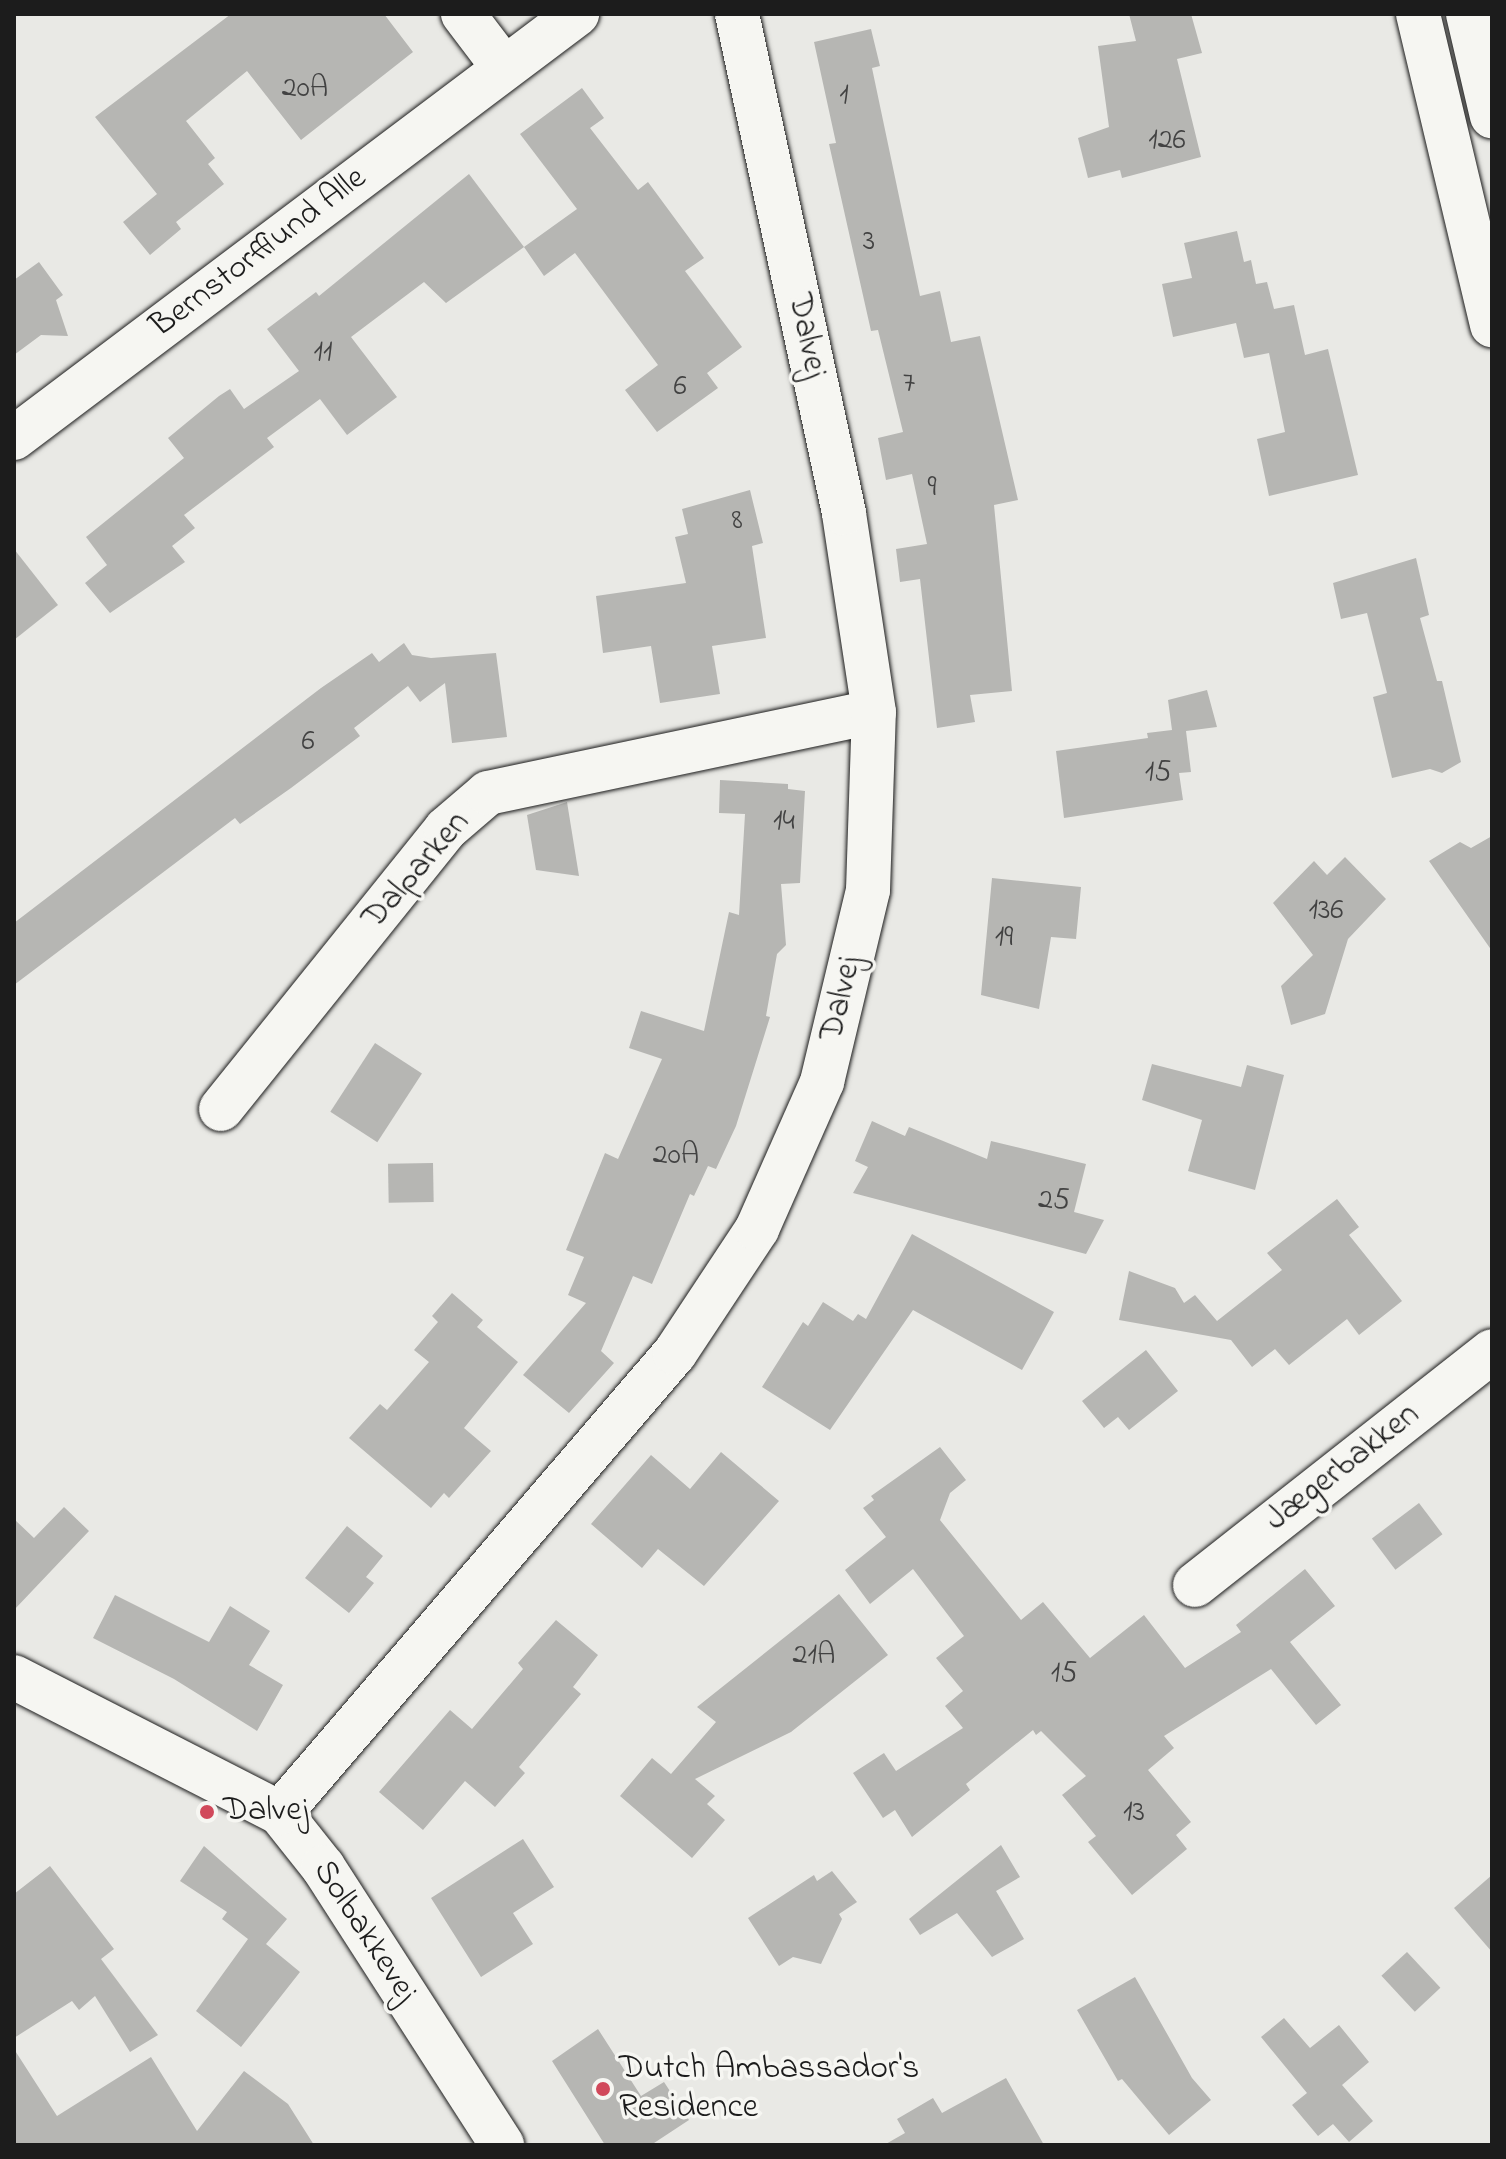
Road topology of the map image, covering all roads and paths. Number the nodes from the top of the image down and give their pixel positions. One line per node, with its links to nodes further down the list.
1 (463, 14): 6 (street)
2 (577, 14): 6 (street, Bernstorfflund Alle)
3 (737, 14): 10 (street, Dalvej)
4 (1418, 14): 8 (street)
5 (1468, 14): 7 (street)
6 (504, 68): 9 (street, Bernstorfflund Alle)
7 (1492, 116)
8 (1492, 325)
9 (14, 438)
10 (874, 712): 11 (street, Dalparken); 15 (street, Dalvej)
11 (221, 1109)
12 (1492, 1351): 13 (street, Jægerbakken)
13 (1195, 1585)
14 (14, 1677): 15 (street, Solbakkevej)
15 (280, 1813): 16 (street, Solbakkevej)
16 (502, 2145)

